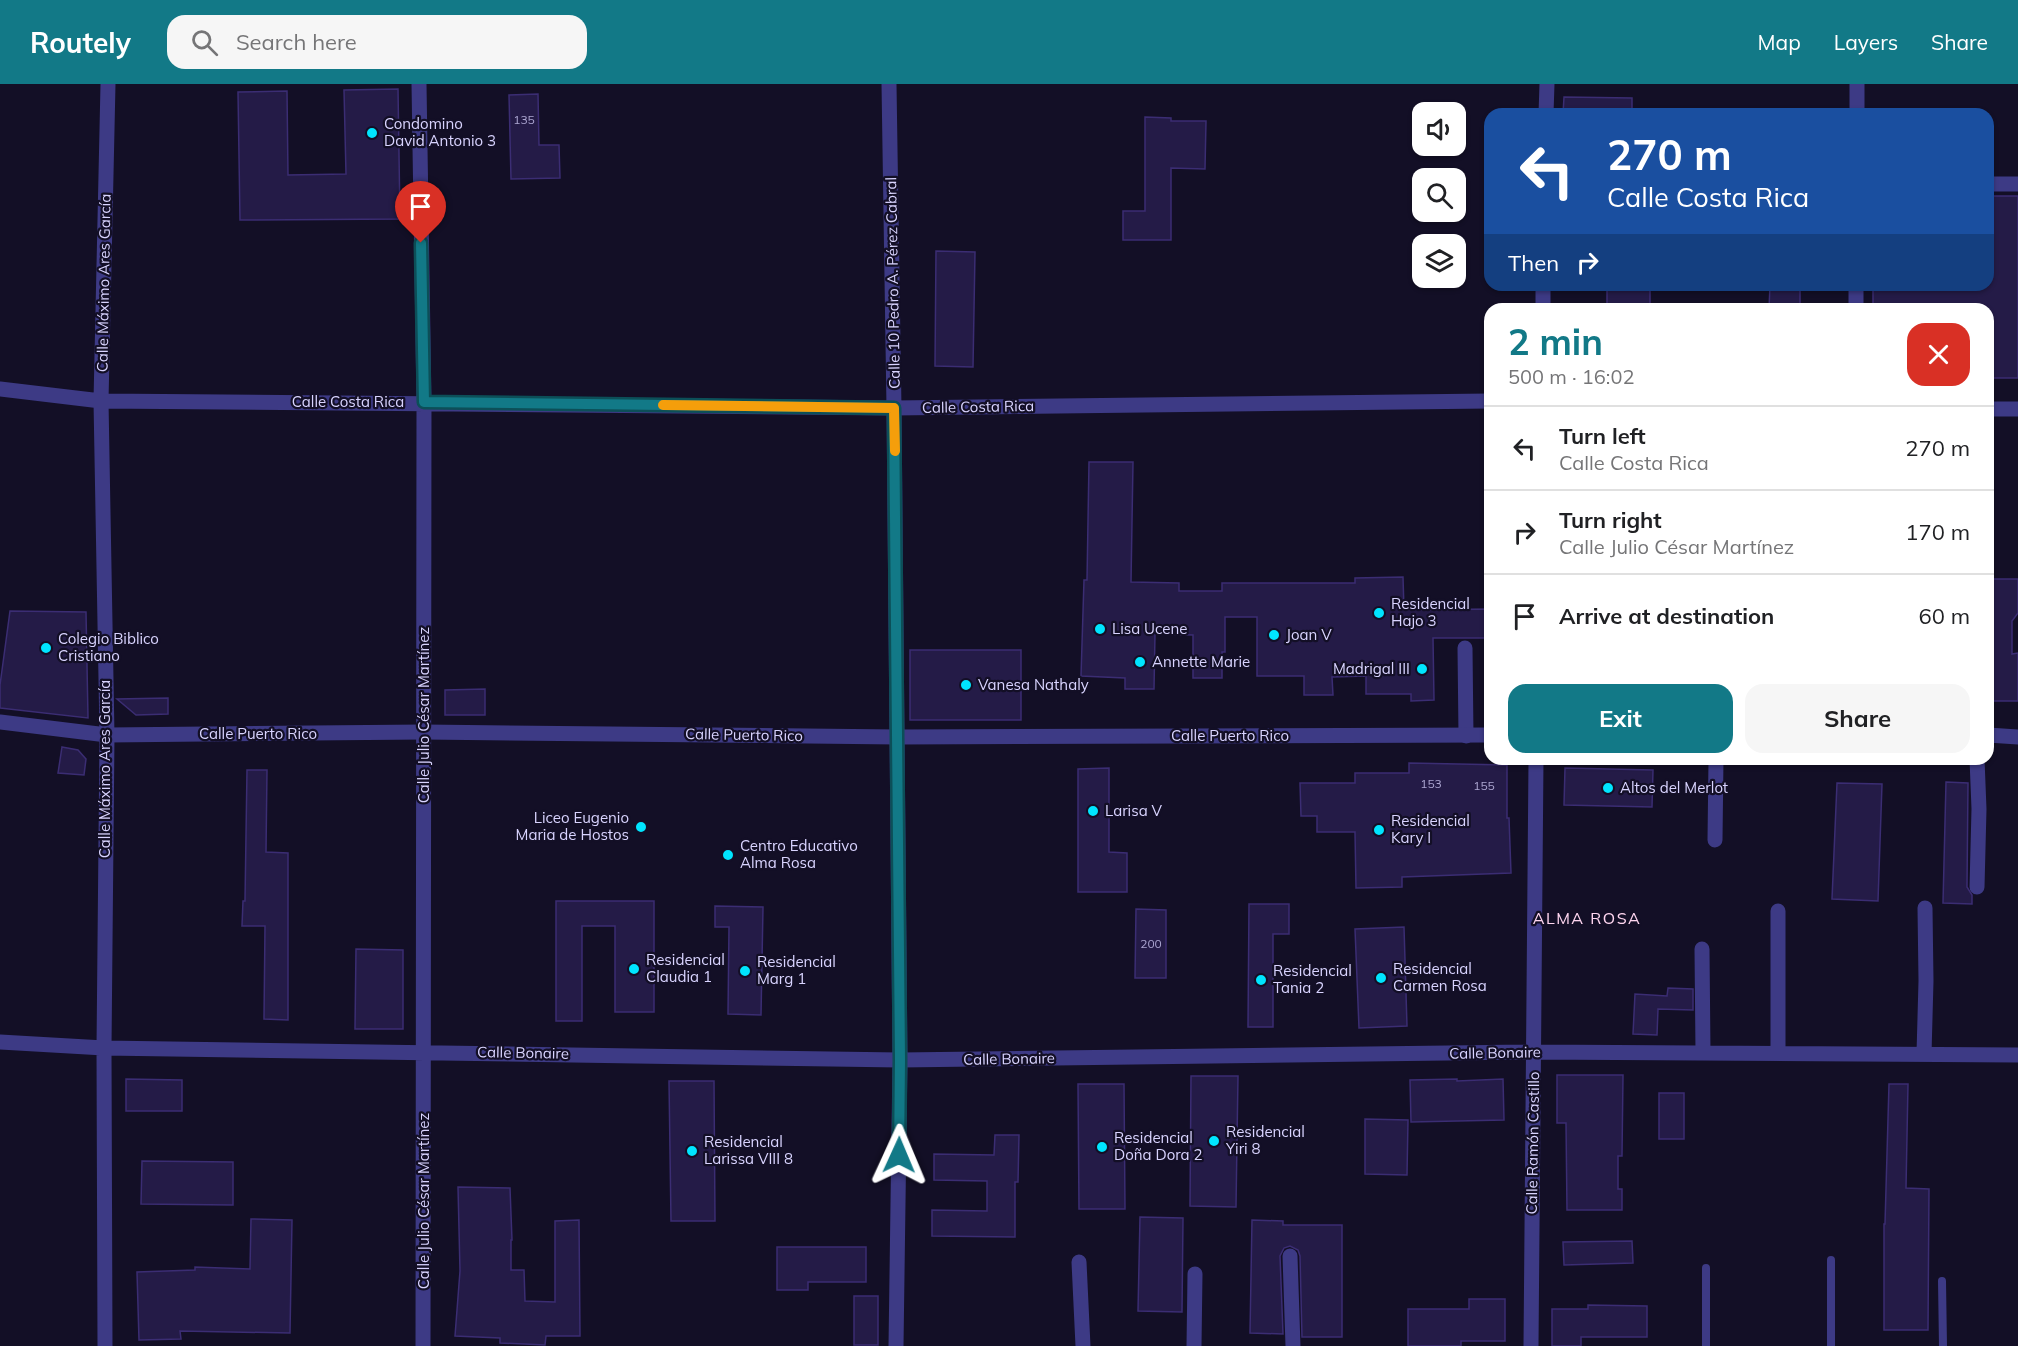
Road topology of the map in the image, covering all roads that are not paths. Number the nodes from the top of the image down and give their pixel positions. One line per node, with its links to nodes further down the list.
1 (108, 84): 12 (street, Calle Máximo Ares García)
2 (419, 84): 13 (street, Calle Julio César Martínez)
3 (889, 84): 14 (street, Calle 10 Pedro A. Pérez Cabral)
4 (1547, 84): 6 (street)
5 (1857, 84): 7 (street)
6 (1546, 108)
7 (1857, 108)
8 (1994, 184): 9 (street)
9 (2018, 184)
10 (0, 389): 12 (street, Calle Costa Rica)
11 (1484, 400): 14 (street, Calle Costa Rica)
12 (101, 401): 13 (street, Calle Costa Rica); 20 (street, Calle Máximo Ares García)
13 (424, 402): 14 (street, Calle Costa Rica); 19 (street, Calle Julio César Martínez)
14 (894, 408): 24 (street, Calle 10 Pedro A. Pérez Cabral)
15 (1994, 409): 16 (street)
16 (2018, 409)
17 (1465, 648): 23 (street)
18 (0, 722): 20 (street, Calle Puerto Rico)
19 (424, 732): 20 (street, Calle Puerto Rico); 24 (street, Calle Puerto Rico); 36 (street, Calle Julio César Martínez)
20 (107, 735): 35 (street, Calle Máximo Ares García)
21 (1484, 735): 23 (street, Calle Puerto Rico)
22 (1994, 735): 25 (street)
23 (1466, 736): 24 (street, Calle Puerto Rico)
24 (898, 737): 42 (street, Calle 10 Pedro A. Pérez Cabral)
25 (2018, 737)
26 (1536, 765): 37 (street, Calle Ramón Castillo)
27 (1716, 765): 29 (street)
28 (1977, 765): 30 (street)
29 (1715, 840)
30 (1977, 886)
31 (1925, 908): 40 (street)
32 (1778, 911): 39 (street)
33 (1702, 949): 38 (street)
34 (0, 1042): 35 (street, Calle Bonaire)
35 (104, 1048): 36 (street, Calle Bonaire); 49 (street, Calle Máximo Ares García)
36 (425, 1051): 42 (street, Calle Bonaire); 50 (street, Calle Julio César Martínez)
37 (1534, 1052): 38 (street, Calle Bonaire); 42 (street, Calle Bonaire); 55 (street, Calle Ramón Castillo)
38 (1702, 1052): 39 (street, Calle Bonaire)
39 (1778, 1052): 40 (street, Calle Bonaire)
40 (1924, 1054): 41 (street, Calle Bonaire)
41 (2018, 1055)
42 (900, 1060): 51 (street, Calle 10 Pedro A. Pérez Cabral)
43 (1290, 1257): 54 (street)
44 (1831, 1260): 57 (lane)
45 (1079, 1262): 52 (street)
46 (1706, 1269): 56 (lane)
47 (1195, 1274): 53 (street)
48 (1942, 1281): 58 (lane)
49 (105, 1346)
50 (423, 1346)
51 (896, 1346)
52 (1083, 1346)
53 (1194, 1346)
54 (1293, 1346)
55 (1531, 1346)
56 (1706, 1346)
57 (1832, 1346)
58 (1942, 1346)

